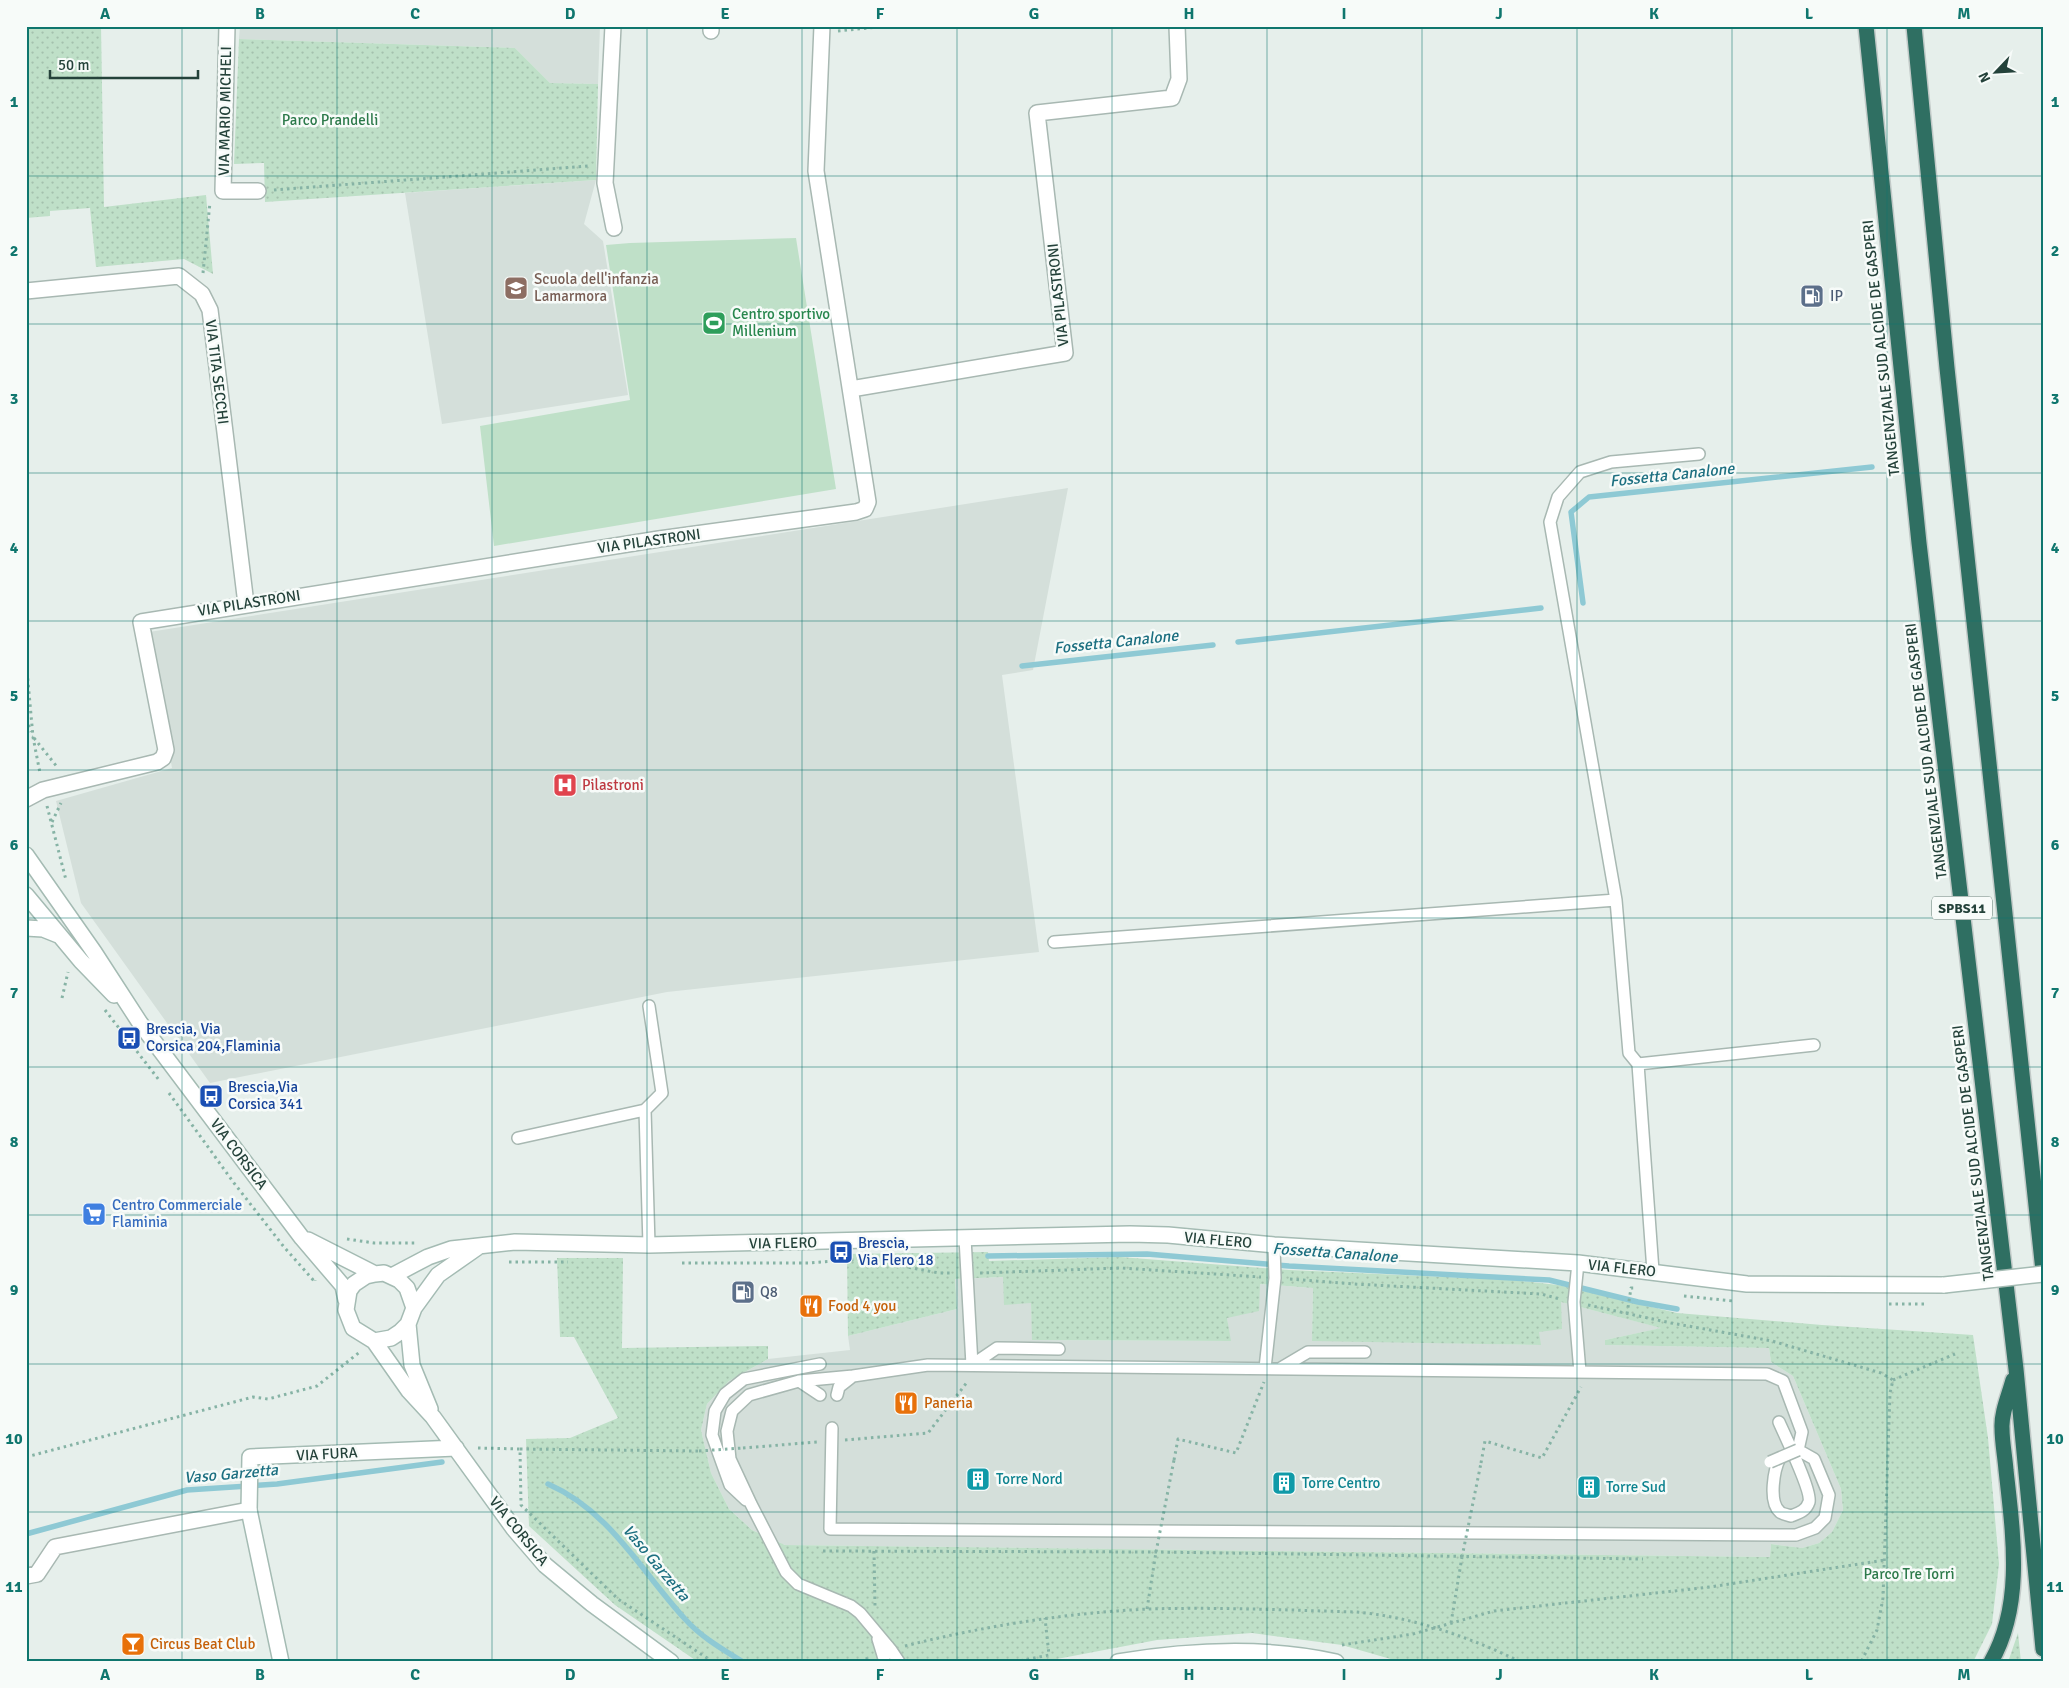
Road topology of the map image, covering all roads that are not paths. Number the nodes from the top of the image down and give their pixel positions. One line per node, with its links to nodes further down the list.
1 (227, 26): 7 (street, VIA MARIO MICHELI)
2 (613, 26): 8 (street)
3 (1177, 26): 10 (street, VIA PILASTRONI)
4 (1866, 26): 46 (highway, TANGENZIALE SUD ALCIDE DE GASPERI / SPBS11)
5 (1914, 26): 33 (highway)
6 (822, 30): 10 (street)
7 (258, 191)
8 (614, 228)
9 (26, 291): 12 (street, VIA TITA SECCHI)
10 (851, 389): 12 (street, VIA PILASTRONI)
11 (1699, 454): 16 (lane)
12 (246, 604): 13 (street, VIA PILASTRONI)
13 (26, 799)
14 (26, 855): 21 (street, VIA CORSICA)
15 (26, 895): 18 (street, VIA CORSICA)
16 (1616, 900): 19 (lane); 23 (lane)
17 (26, 928): 18 (street)
18 (59, 936): 21 (street, VIA CORSICA)
19 (1054, 942)
20 (649, 1006): 24 (lane)
21 (140, 1023): 26 (street, VIA CORSICA)
22 (1814, 1045): 23 (lane)
23 (1638, 1064): 32 (lane)
24 (645, 1110): 25 (lane); 29 (lane)
25 (518, 1138)
26 (302, 1238): 34 (street, VIA CORSICA); 36 (street, VIA CORSICA)
27 (965, 1243): 29 (street, VIA FLERO); 30 (street, VIA FLERO); 43 (lane)
28 (481, 1245): 29 (street, VIA FLERO); 35 (street, VIA FLERO); 37 (street, VIA FLERO)
29 (649, 1245)
30 (1274, 1245): 31 (street, VIA FLERO); 44 (lane)
31 (1578, 1263): 32 (street, VIA FLERO); 47 (lane)
32 (1653, 1271): 33 (street, VIA FLERO, bridge)
33 (2043, 1273)
34 (375, 1274): 35 (street); 36 (street)
35 (392, 1276): 37 (street)
36 (346, 1300): 39 (street, VIA CORSICA)
37 (414, 1308): 38 (street, VIA CORSICA)
38 (408, 1324): 39 (street); 52 (street, VIA CORSICA)
39 (374, 1341): 52 (street, VIA CORSICA)
40 (1059, 1349): 43 (lane)
41 (1365, 1352): 45 (lane)
42 (820, 1364): 58 (lane)
43 (972, 1365): 44 (lane); 48 (lane)
44 (1265, 1368): 45 (lane)
45 (1280, 1368): 47 (lane)
46 (2016, 1369): 60 (highway, TANGENZIALE SUD ALCIDE DE GASPERI); 67 (highway)
47 (1580, 1372): 56 (lane)
48 (853, 1376): 49 (lane); 51 (lane)
49 (799, 1381): 50 (lane); 58 (lane)
50 (820, 1395)
51 (837, 1395)
52 (434, 1417): 55 (street, VIA CORSICA)
53 (1778, 1422): 56 (lane, bridge)
54 (832, 1428): 56 (lane)
55 (456, 1448): 57 (street, VIA FURA); 64 (street, VIA CORSICA)
56 (1798, 1450)
57 (249, 1503): 59 (street); 63 (street, VIA FURA)
58 (751, 1504): 61 (lane)
59 (26, 1576)
60 (2043, 1649)
61 (886, 1655): 65 (lane)
62 (1330, 1660): 66 (street)
63 (281, 1662)
64 (671, 1662)
65 (898, 1662)
66 (1118, 1662)
67 (1992, 1662)

